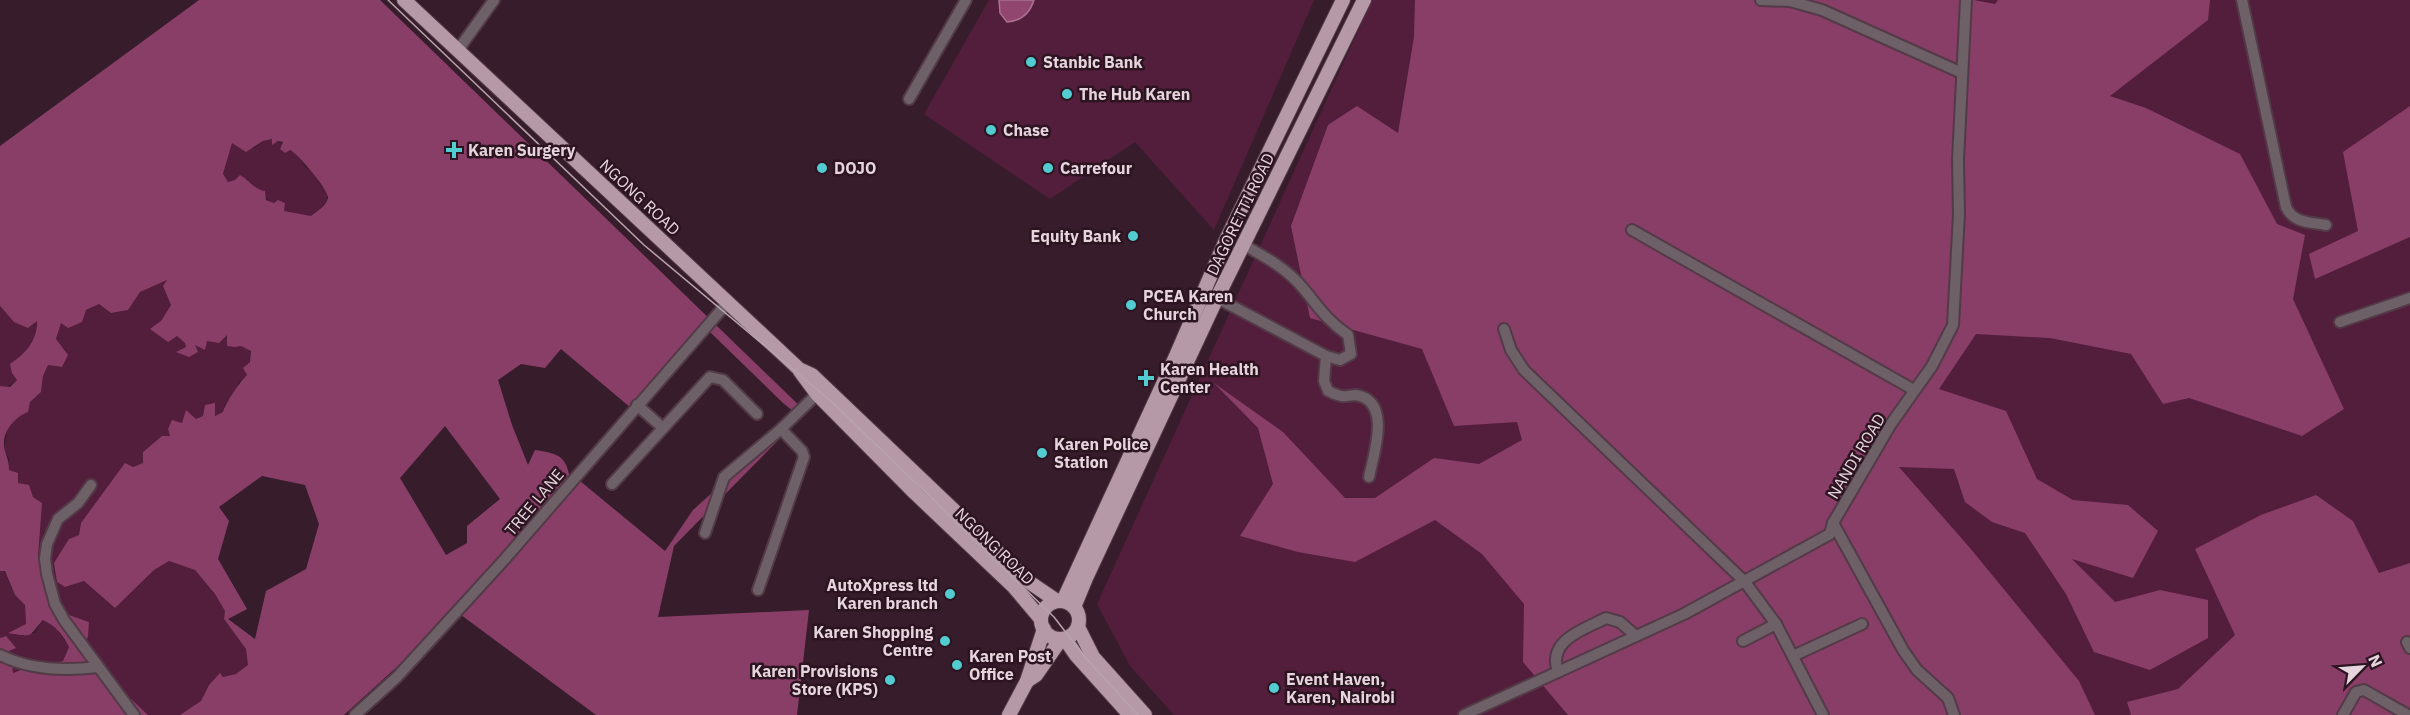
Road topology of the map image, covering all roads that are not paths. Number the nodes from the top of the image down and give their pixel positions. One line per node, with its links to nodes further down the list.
1 (404, 0): 9 (main road, NGONG ROAD)
2 (494, 0): 9 (street)
3 (966, 0): 11 (street)
4 (1343, 0): 36 (main road, DAGORETTI ROAD)
5 (1365, 0): 14 (main road, DAGORETTI ROAD)
6 (1761, 0): 10 (street)
7 (1966, 0): 10 (street, NANDI ROAD)
8 (2242, 0): 12 (street)
9 (458, 50): 17 (main road, NGONG ROAD)
10 (1962, 73): 22 (street, NANDI ROAD)
11 (909, 99)
12 (2326, 225)
13 (1632, 230): 22 (street)
14 (1244, 245): 15 (main road, DAGORETTI ROAD); 20 (street)
15 (1217, 298): 20 (street); 36 (main road, DAGORETTI ROAD)
16 (2410, 298): 18 (street)
17 (728, 302): 21 (main road, NGONG ROAD); 24 (street, TREE LANE)
18 (2340, 322)
19 (1504, 329): 34 (street)
20 (1326, 356): 29 (street)
21 (800, 369): 23 (main road, NGONG ROAD); 28 (main road, NGONG ROAD)
22 (1914, 390): 32 (street, NANDI ROAD)
23 (817, 394): 27 (street); 28 (main road, NGONG ROAD)
24 (637, 405): 26 (street); 50 (street, TREE LANE)
25 (757, 414): 26 (street)
26 (663, 428): 30 (street)
27 (781, 429): 33 (street); 35 (street)
28 (885, 455): 36 (main road, NGONG ROAD); 37 (main road, NGONG ROAD)
29 (1369, 477)
30 (612, 484)
31 (91, 485): 46 (street)
32 (1833, 524): 34 (street, NANDI ROAD); 56 (street)
33 (705, 533)
34 (1745, 582): 38 (street); 41 (street, NANDI ROAD)
35 (758, 590)
36 (1065, 603): 37 (main road); 40 (main road)
37 (1042, 624): 42 (main road); 48 (main road)
38 (1776, 624): 43 (street); 45 (street)
39 (1862, 624): 45 (street)
40 (1078, 627): 42 (main road); 53 (main road)
41 (1636, 636): 47 (street, NANDI ROAD); 47 (street)
42 (1063, 639): 48 (main road); 52 (main road)
43 (1743, 641)
44 (0, 655): 46 (street)
45 (1793, 656): 55 (street)
46 (98, 667): 49 (street)
47 (1558, 672): 54 (street, NANDI ROAD)
48 (1027, 681): 51 (main road)
49 (134, 715)
50 (355, 715)
51 (1009, 715)
52 (1130, 715)
53 (1145, 715)
54 (1464, 715)
55 (1822, 715)
56 (1954, 715)
57 (2343, 715): 58 (street)
58 (2408, 715)

